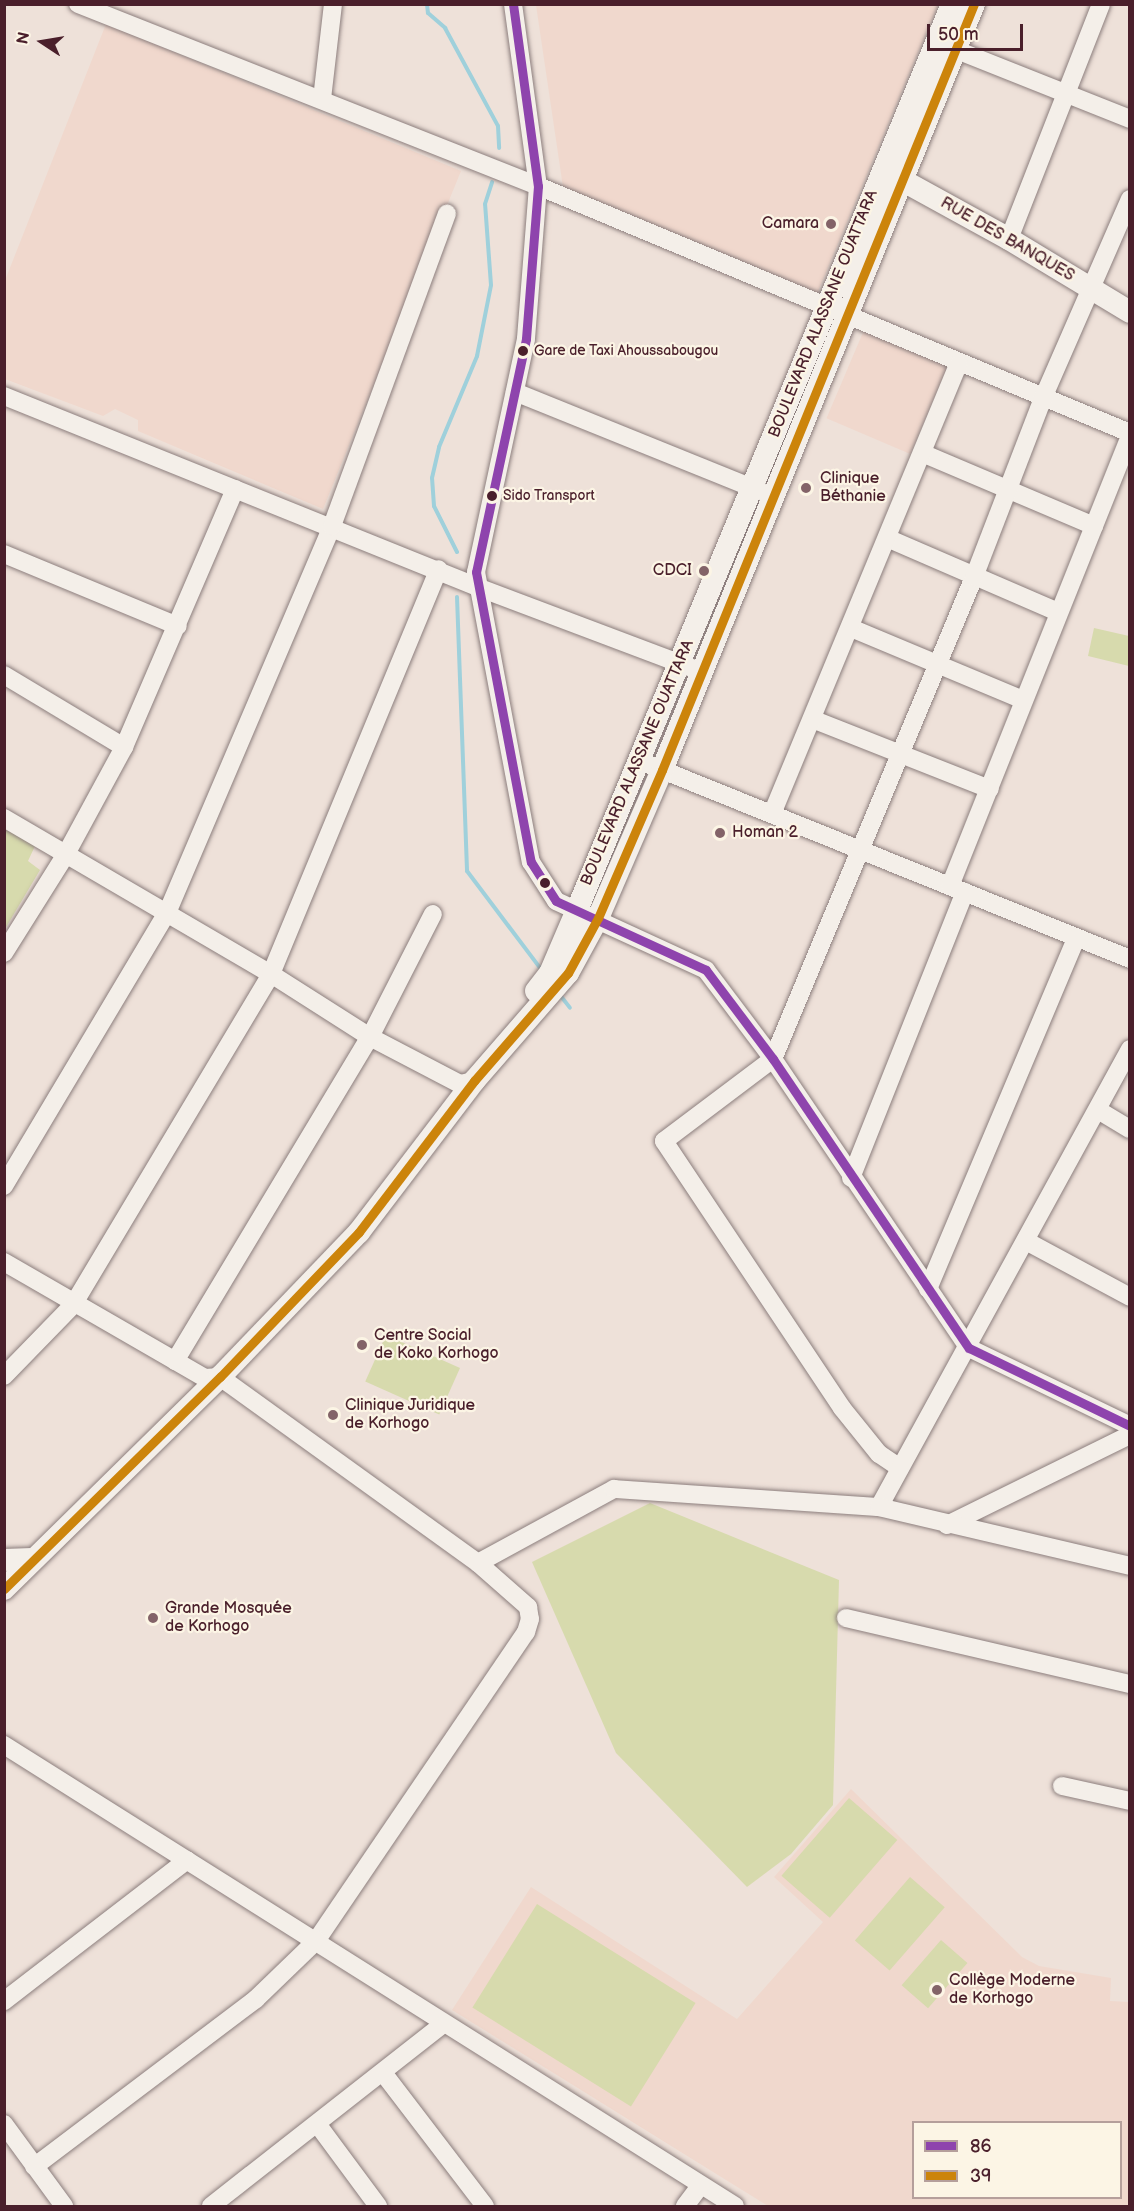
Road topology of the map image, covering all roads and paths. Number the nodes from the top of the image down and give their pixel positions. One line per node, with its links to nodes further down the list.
1 (78, 4): 9 (street)
2 (333, 4): 9 (street)
3 (513, 4): 12 (street)
4 (952, 4): 7 (main road, BOULEVARD ALASSANE OUATTARA)
5 (974, 4): 7 (main road, BOULEVARD ALASSANE OUATTARA)
6 (1101, 4): 8 (street)
7 (946, 46): 8 (street); 11 (main road, BOULEVARD ALASSANE OUATTARA)
8 (1067, 93): 10 (street); 15 (street)
9 (322, 99): 12 (street)
10 (1130, 119)
11 (893, 175): 15 (main road, RUE DES BANQUES); 18 (main road, BOULEVARD ALASSANE OUATTARA)
12 (538, 186): 18 (street); 20 (street)
13 (1130, 199): 16 (street)
14 (447, 214): 28 (street)
15 (1009, 239): 16 (main road, RUE DES BANQUES)
16 (1091, 289): 17 (main road, RUE DES BANQUES); 22 (street)
17 (1130, 312)
18 (836, 313): 19 (street); 27 (main road, BOULEVARD ALASSANE OUATTARA)
19 (958, 364): 22 (street); 24 (street)
20 (515, 392): 27 (street); 34 (street)
21 (4, 396): 26 (street)
22 (1042, 399): 23 (street); 25 (street)
23 (1130, 435): 29 (street)
24 (922, 453): 25 (street); 30 (street)
25 (1008, 488): 29 (street); 33 (street)
26 (235, 489): 28 (street); 36 (street)
27 (763, 492): 38 (main road, BOULEVARD ALASSANE OUATTARA); 40 (main road, BOULEVARD ALASSANE OUATTARA)
28 (332, 526): 32 (street); 55 (street)
29 (1094, 526): 35 (street)
30 (887, 538): 33 (street); 37 (street)
31 (4, 554): 36 (street)
32 (439, 569): 34 (street); 61 (street)
33 (974, 577): 35 (street); 39 (street)
34 (480, 588): 38 (street); 54 (street)
35 (1058, 612): 42 (street)
36 (178, 626): 44 (street)
37 (851, 628): 39 (street); 43 (street)
38 (680, 663): 40 (street); 46 (main road, BOULEVARD ALASSANE OUATTARA)
39 (938, 665): 42 (street); 45 (street)
40 (702, 672): 47 (main road, BOULEVARD ALASSANE OUATTARA)
41 (4, 675): 44 (street)
42 (1023, 700): 48 (street)
43 (812, 719): 45 (street); 49 (street)
44 (124, 747): 52 (street)
45 (899, 755): 48 (street); 51 (street)
46 (640, 761): 47 (street); 54 (main road, BOULEVARD ALASSANE OUATTARA)
47 (662, 770): 49 (street); 57 (main road, BOULEVARD ALASSANE OUATTARA)
48 (990, 789): 53 (street)
49 (772, 814): 51 (street)
50 (4, 818): 52 (street)
51 (858, 849): 53 (street); 65 (street)
52 (66, 854): 55 (street); 59 (street)
53 (958, 890): 58 (street); 69 (street)
54 (577, 910): 57 (street); 62 (main road, BOULEVARD ALASSANE OUATTARA)
55 (167, 913): 61 (street); 70 (street)
56 (433, 914): 63 (street)
57 (598, 918): 62 (main road, BOULEVARD ALASSANE OUATTARA); 65 (street)
58 (1076, 938): 60 (street); 73 (street)
59 (4, 953)
60 (1130, 959)
61 (271, 974): 63 (street); 75 (street)
62 (547, 988): 66 (main road, BOULEVARD ALASSANE OUATTARA)
63 (370, 1037): 66 (street); 77 (street)
64 (1130, 1049): 67 (street)
65 (773, 1059): 69 (street); 82 (street)
66 (467, 1083): 79 (main road, BOULEVARD ALASSANE OUATTARA)
67 (1098, 1110): 68 (street); 71 (street)
68 (1130, 1129)
69 (851, 1178): 73 (street)
70 (4, 1186)
71 (1026, 1241): 74 (street); 76 (street)
72 (4, 1262): 75 (street)
73 (928, 1289): 76 (street)
74 (1130, 1297)
75 (74, 1305): 77 (street); 78 (street)
76 (969, 1348): 80 (street); 82 (street)
77 (176, 1361): 79 (street)
78 (4, 1376)
79 (212, 1378): 85 (main road, BOULEVARD ALASSANE OUATTARA); 86 (street)
80 (1130, 1426)
81 (1130, 1435): 84 (street)
82 (900, 1468): 83 (street)
83 (879, 1507): 84 (street); 86 (street)
84 (947, 1526): 87 (street)
85 (13, 1562): 88 (main road, BOULEVARD ALASSANE OUATTARA)
86 (478, 1563): 95 (street)
87 (1130, 1566)
88 (4, 1589)
89 (846, 1618): 90 (street)
90 (1130, 1684)
91 (4, 1745): 94 (street)
92 (1062, 1786): 93 (street)
93 (1130, 1801)
94 (187, 1860): 95 (street); 96 (street)
95 (317, 1940): 97 (street); 101 (street)
96 (4, 2001)
97 (443, 2024): 98 (street); 102 (street)
98 (384, 2074): 100 (street); 106 (street)
99 (4, 2124): 101 (street)
100 (318, 2125): 104 (street); 105 (street)
101 (34, 2167): 103 (street)
102 (701, 2185): 107 (street); 108 (street)
103 (63, 2206)
104 (211, 2206)
105 (378, 2206)
106 (484, 2206)
107 (685, 2206)
108 (735, 2206)

